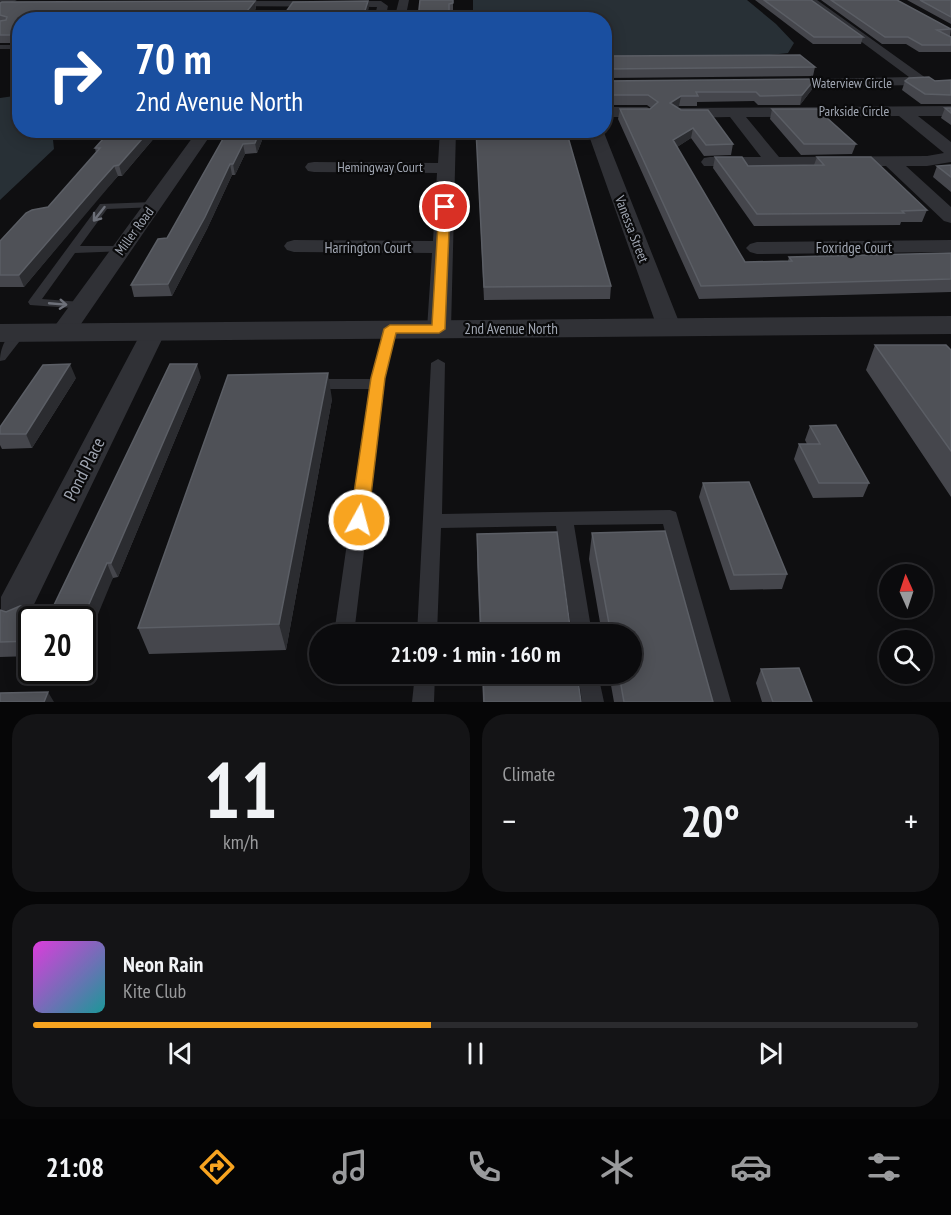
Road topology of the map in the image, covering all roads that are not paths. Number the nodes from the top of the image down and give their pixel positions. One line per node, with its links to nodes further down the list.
1 (810, 0): 6 (street, Waterview Circle)
2 (261, 3): 3 (street); 4 (street); 5 (street)
3 (215, 4)
4 (254, 12)
5 (381, 12)
6 (759, 84)
7 (902, 111): 8 (street, Parkside Circle); 11 (street, Parkside Circle); 16 (street, Parkside Circle)
8 (951, 111)
9 (612, 112): 10 (street)
10 (647, 112)
11 (734, 112): 12 (street, Parkside Circle); 20 (street)
12 (679, 113)
13 (200, 138): 23 (street, Miller Road)
14 (448, 138): 22 (street)
15 (598, 138): 33 (street, Vanessa Street)
16 (951, 150)
17 (951, 157): 18 (street)
18 (890, 161): 20 (street); 24 (street)
19 (710, 162): 20 (street)
20 (774, 162)
21 (314, 167): 22 (street, Hemingway Court)
22 (446, 168): 27 (street)
23 (153, 205): 29 (street, Miller Road); 30 (lane, one-way to 30)
24 (951, 217)
25 (294, 246): 27 (street, Harrington Court)
26 (951, 246): 28 (street, Foxridge Court)
27 (443, 247): 35 (street)
28 (757, 248)
29 (122, 249): 30 (lane); 31 (street, Miller Road)
30 (72, 250): 31 (lane, one-way to 31)
31 (81, 306): 37 (street, Miller Road)
32 (951, 325): 33 (street, 2nd Avenue North)
33 (669, 327): 35 (street, 2nd Avenue North)
34 (390, 329): 35 (street, 2nd Avenue North); 36 (street, 2nd Avenue North); 41 (lane)
35 (439, 329)
36 (154, 331): 37 (street, 2nd Avenue North); 45 (street, Pond Place)
37 (63, 332): 38 (street, 2nd Avenue North)
38 (9, 333): 39 (lane)
39 (0, 357)
40 (438, 363): 44 (lane)
41 (377, 384): 42 (lane); 46 (lane)
42 (296, 385)
43 (564, 519): 44 (lane); 48 (lane); 53 (lane)
44 (433, 521): 47 (lane)
45 (14, 608)
46 (345, 624)
47 (428, 624)
48 (580, 624)
49 (424, 684): 51 (lane)
50 (589, 684): 52 (lane)
51 (423, 702)
52 (592, 702)
53 (720, 702)

